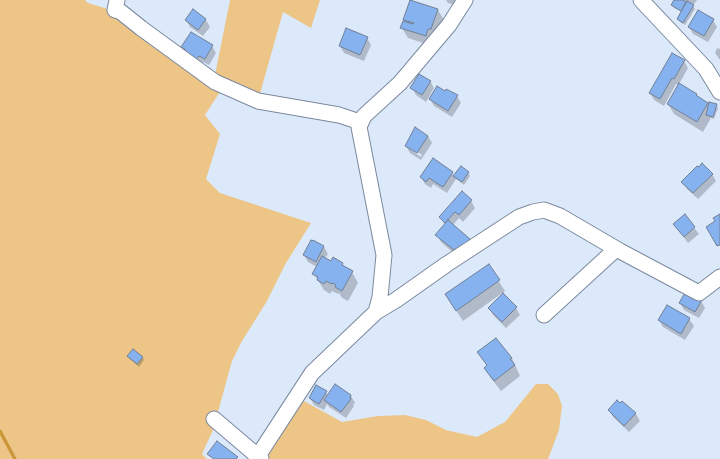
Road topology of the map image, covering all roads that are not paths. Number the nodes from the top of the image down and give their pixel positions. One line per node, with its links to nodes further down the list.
1 (117, 0): 5 (street)
2 (465, 0): 5 (street)
3 (641, 0): 4 (street)
4 (720, 92)
5 (360, 122): 8 (street)
6 (616, 249): 7 (street); 8 (street); 9 (street)
7 (720, 277)
8 (376, 312): 11 (street)
9 (544, 315)
10 (214, 419): 11 (street)
11 (258, 458)

